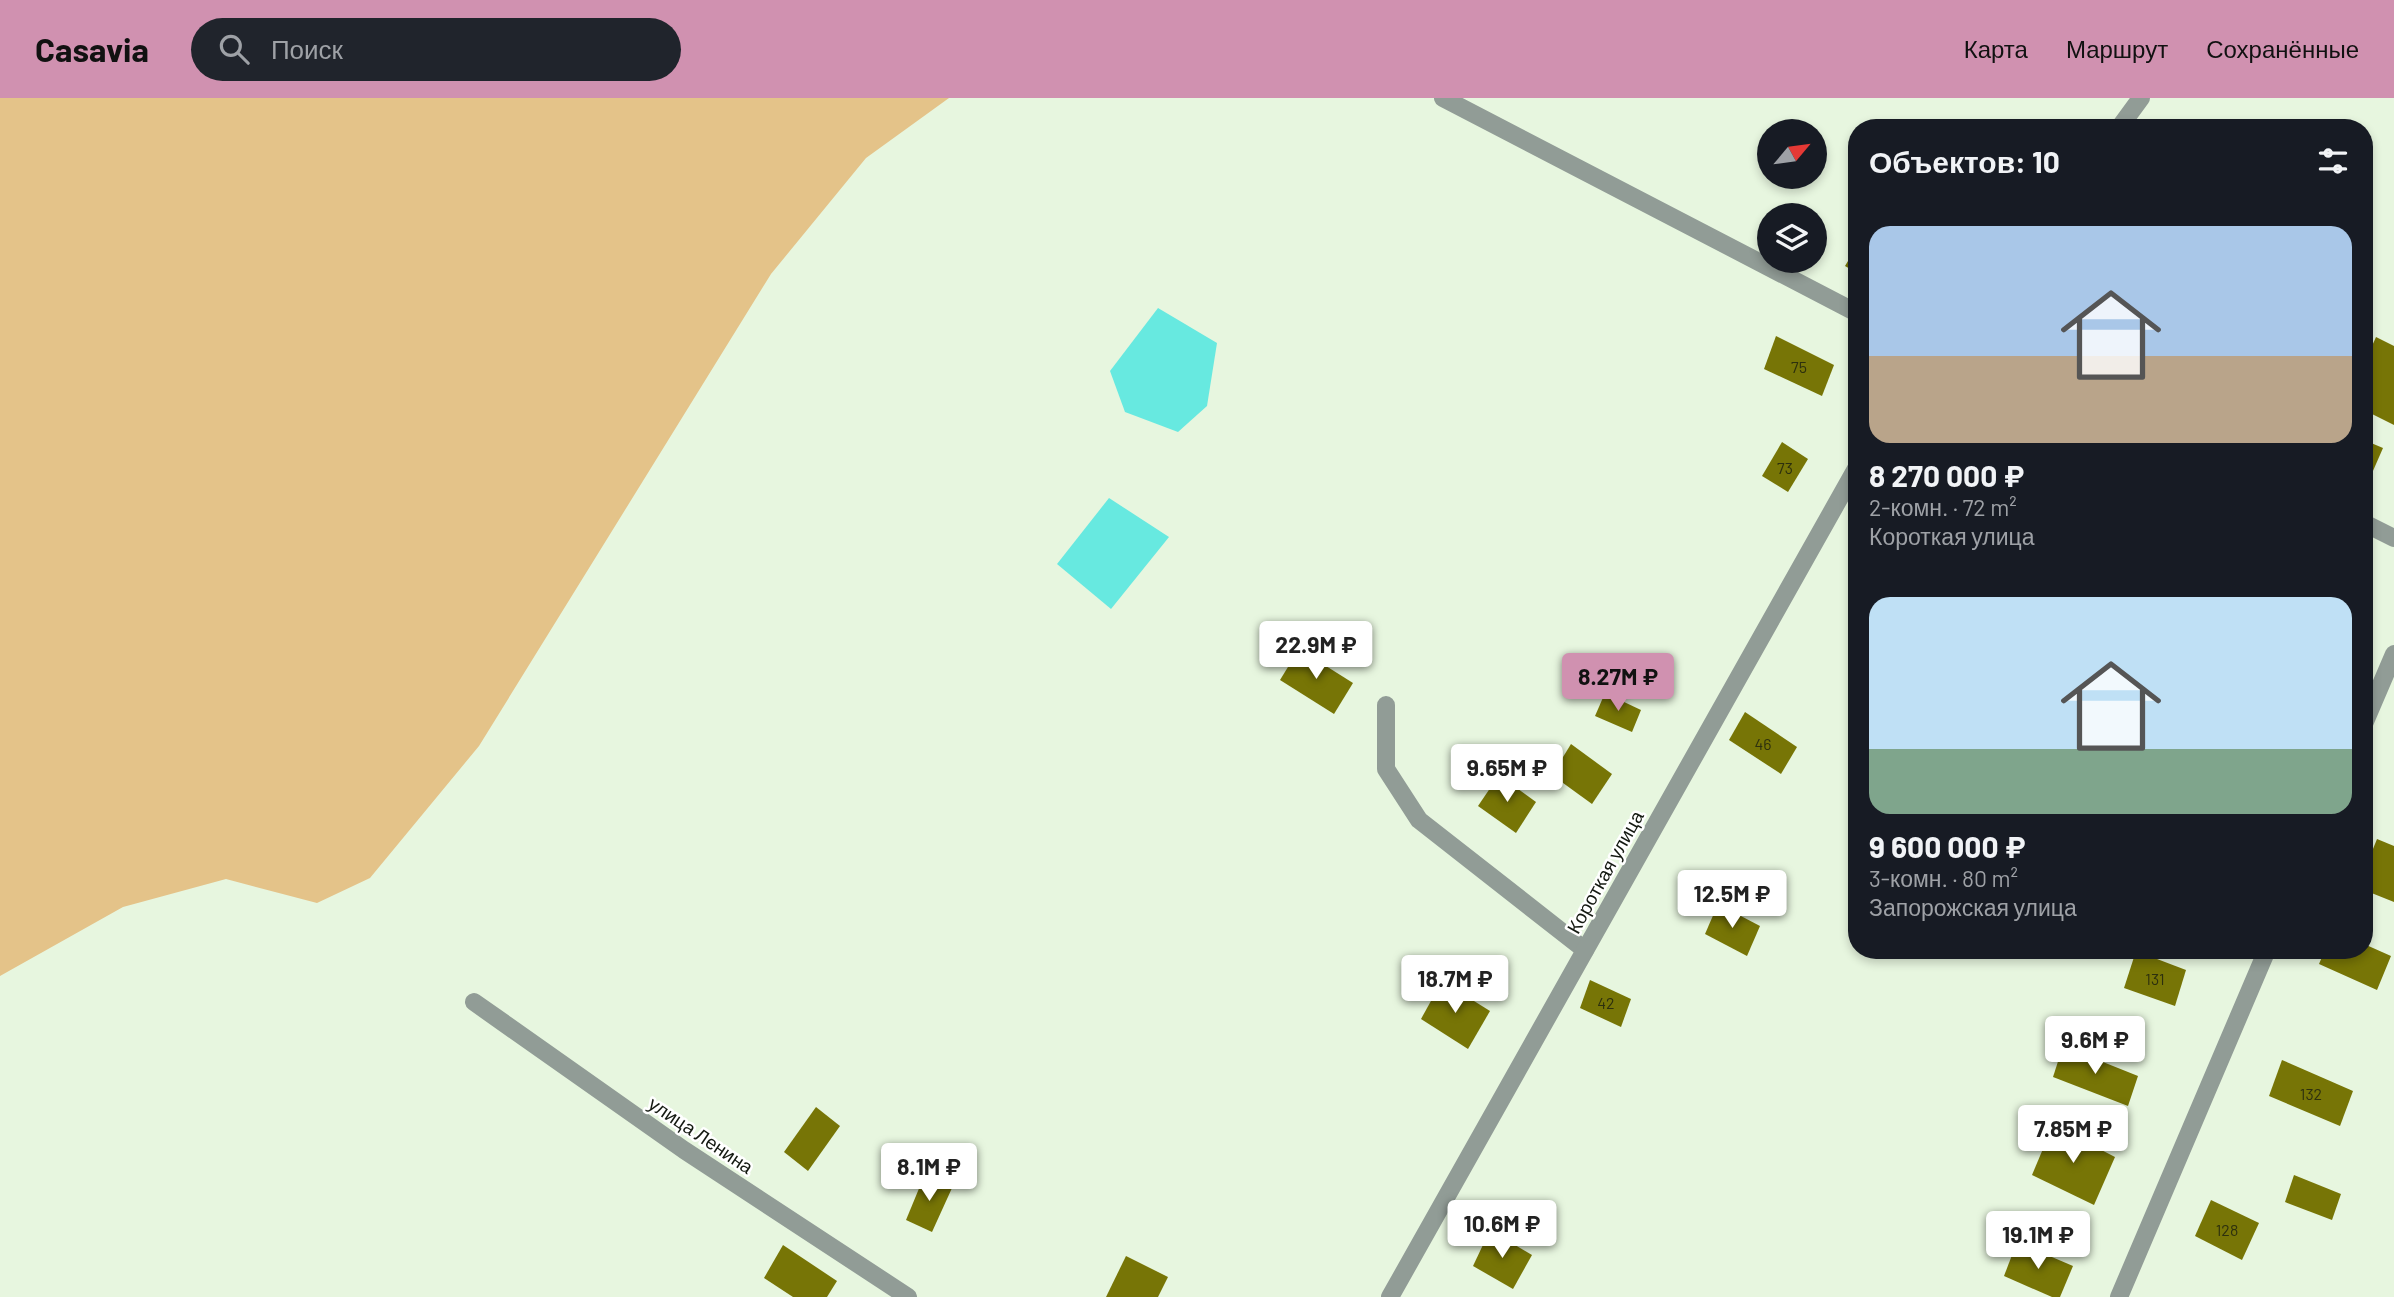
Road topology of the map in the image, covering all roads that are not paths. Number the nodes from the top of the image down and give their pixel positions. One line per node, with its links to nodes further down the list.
1 (1443, 98): 4 (street)
2 (2141, 98): 3 (street)
3 (2126, 119)
4 (1848, 308)
5 (1848, 483): 11 (street, Короткая улица)
6 (2373, 528): 7 (street)
7 (2394, 538)
8 (2394, 654): 9 (street)
9 (2373, 703)
10 (1386, 705): 11 (street)
11 (1585, 950): 15 (street, Короткая улица)
12 (2263, 959): 16 (street)
13 (474, 1002): 14 (street, улица Ленина)
14 (908, 1297)
15 (1390, 1297)
16 (2119, 1297)

